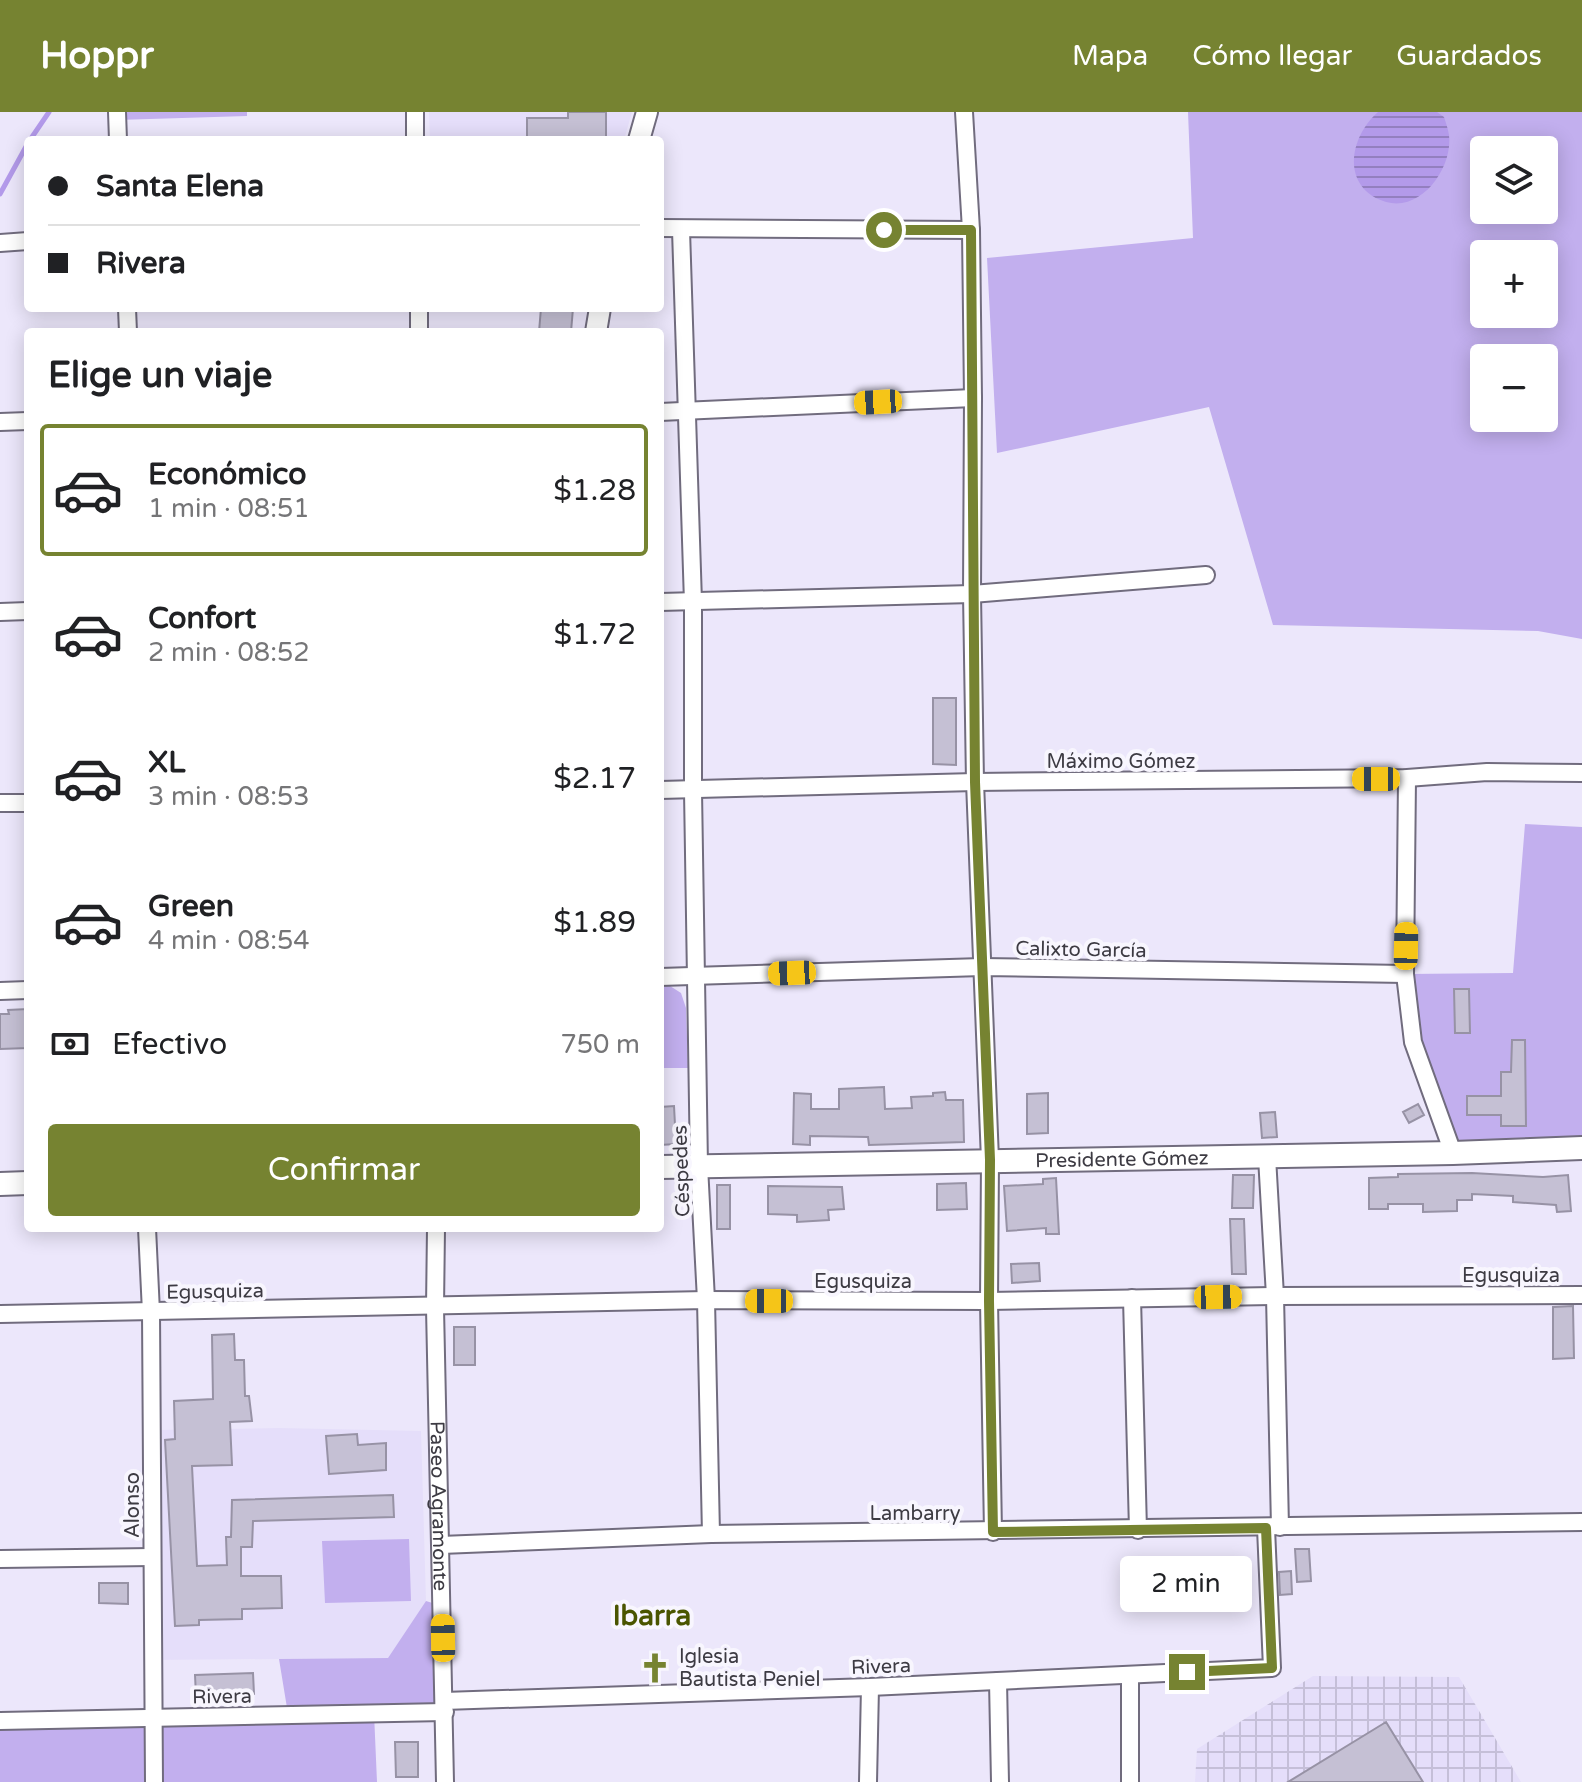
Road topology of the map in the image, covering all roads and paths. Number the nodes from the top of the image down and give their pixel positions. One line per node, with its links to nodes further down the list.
1 (117, 112): 5 (street)
2 (415, 112): 6 (street)
3 (647, 112): 7 (street)
4 (964, 112): 10 (street)
5 (118, 136)
6 (415, 136)
7 (640, 136)
8 (664, 228): 9 (street)
9 (681, 230): 10 (street); 15 (street, Céspedes)
10 (971, 230): 13 (street)
11 (24, 241): 12 (street)
12 (0, 243)
13 (973, 398): 15 (street); 19 (street)
14 (664, 412): 15 (street)
15 (687, 412): 21 (street, Céspedes)
16 (24, 421): 17 (street)
17 (0, 422)
18 (1206, 575): 19 (street)
19 (972, 594): 21 (street); 26 (street)
20 (664, 602): 21 (street)
21 (693, 602): 28 (street, Céspedes)
22 (24, 611): 23 (street)
23 (0, 612)
24 (1582, 773): 25 (street, Máximo Gómez)
25 (1407, 778): 26 (street, Máximo Gómez); 32 (street)
26 (975, 782): 28 (street, Máximo Gómez); 31 (street)
27 (664, 790): 28 (street, Máximo Gómez)
28 (693, 791): 33 (street, Céspedes)
29 (0, 803): 30 (street)
30 (24, 803)
31 (982, 967): 32 (street, Calixto García); 33 (street, Calixto García); 40 (street)
32 (1405, 974): 38 (street)
33 (697, 976): 34 (street, Calixto García); 41 (street, Céspedes)
34 (664, 977)
35 (24, 990): 36 (street)
36 (0, 991)
37 (1582, 1148): 38 (main road, Presidente Gómez)
38 (1453, 1153): 39 (main road, Presidente Gómez)
39 (1267, 1157): 40 (main road, Presidente Gómez); 48 (street)
40 (990, 1160): 41 (main road, Presidente Gómez); 51 (street)
41 (699, 1166): 42 (main road, Presidente Gómez); 50 (street, Céspedes)
42 (664, 1167)
43 (24, 1183): 44 (main road)
44 (0, 1184)
45 (147, 1232): 53 (street, Alonso)
46 (436, 1232): 52 (street, Paseo Agramonte)
47 (1582, 1295): 48 (street, Egusquiza)
48 (1275, 1296): 49 (street, Egusquiza); 56 (street)
49 (1132, 1298): 51 (street, Egusquiza); 57 (street)
50 (706, 1300): 51 (street, Egusquiza); 52 (street, Egusquiza); 59 (street, Céspedes)
51 (989, 1301): 58 (street)
52 (435, 1308): 53 (street, Egusquiza); 60 (street, Paseo Agramonte)
53 (151, 1312): 54 (street, Egusquiza); 61 (street, Alonso)
54 (0, 1314)
55 (1582, 1522): 56 (street, Lambarry)
56 (1273, 1528): 57 (street, Lambarry); 63 (street, Rivera)
57 (1138, 1530): 58 (street, Lambarry)
58 (993, 1532): 59 (street, Lambarry)
59 (711, 1534): 60 (street, Lambarry)
60 (441, 1545): 66 (street, Paseo Agramonte)
61 (152, 1557): 62 (street); 67 (street, Alonso)
62 (0, 1559)
63 (1130, 1675): 64 (street, Rivera); 73 (street)
64 (998, 1681): 65 (street, Rivera); 72 (street)
65 (870, 1687): 66 (street, Rivera); 71 (street)
66 (444, 1707): 67 (street, Rivera); 70 (street, Paseo Agramonte)
67 (152, 1718): 68 (street, Rivera); 69 (street, Alonso)
68 (0, 1721)
69 (154, 1782)
70 (445, 1782)
71 (868, 1782)
72 (1000, 1782)
73 (1130, 1782)

